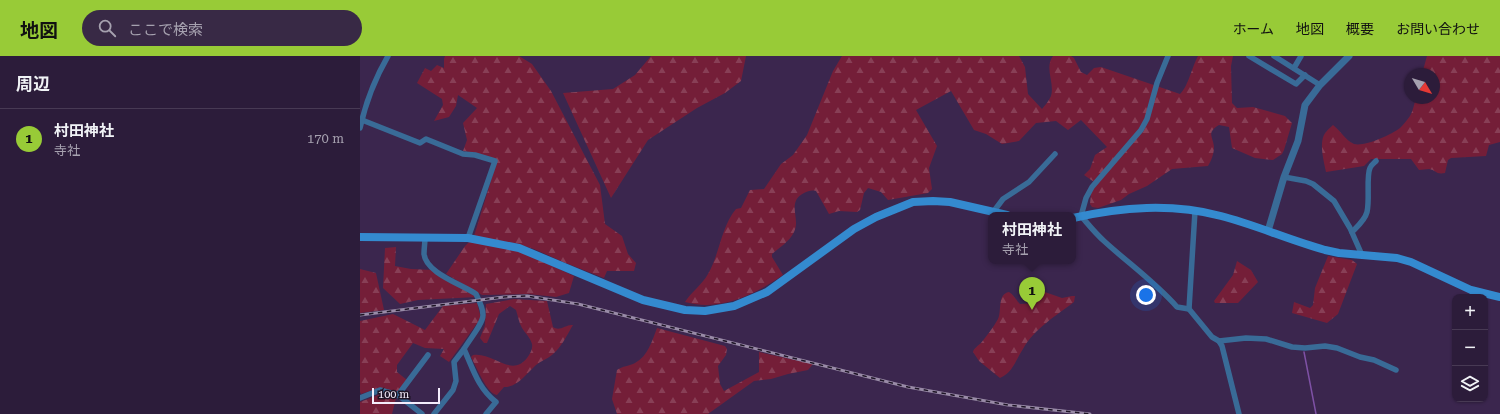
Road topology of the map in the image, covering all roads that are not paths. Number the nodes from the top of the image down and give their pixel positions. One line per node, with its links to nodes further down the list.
1 (388, 56): 10 (street)
2 (1168, 56): 18 (street)
3 (1249, 56): 8 (street)
4 (1275, 56): 7 (street)
5 (1301, 56): 7 (street)
6 (1349, 56): 9 (street)
7 (1294, 68): 8 (street)
8 (1305, 75): 9 (street)
9 (1320, 86): 14 (street)
10 (361, 117): 11 (street); 23 (street)
11 (360, 128)
12 (1055, 154): 15 (street)
13 (1376, 161): 20 (street)
14 (1284, 177): 19 (street); 20 (street)
15 (994, 211): 17 (main road); 23 (main road)
16 (1195, 211): 18 (main road); 19 (main road); 26 (street)
17 (997, 212)
18 (1077, 217): 26 (street)
19 (1268, 231): 24 (main road)
20 (1352, 232): 24 (street)
21 (360, 237): 22 (main road)
22 (425, 238): 23 (main road); 28 (street)
23 (468, 238)
24 (1362, 255): 25 (main road)
25 (1500, 298)
26 (1190, 309): 27 (street)
27 (1219, 340): 30 (street); 36 (street)
28 (464, 349): 34 (street); 35 (street)
29 (428, 356): 31 (street)
30 (1396, 370)
31 (398, 395): 32 (street); 33 (street)
32 (360, 398)
33 (422, 414)
34 (434, 414)
35 (486, 414)
36 (1239, 414)

